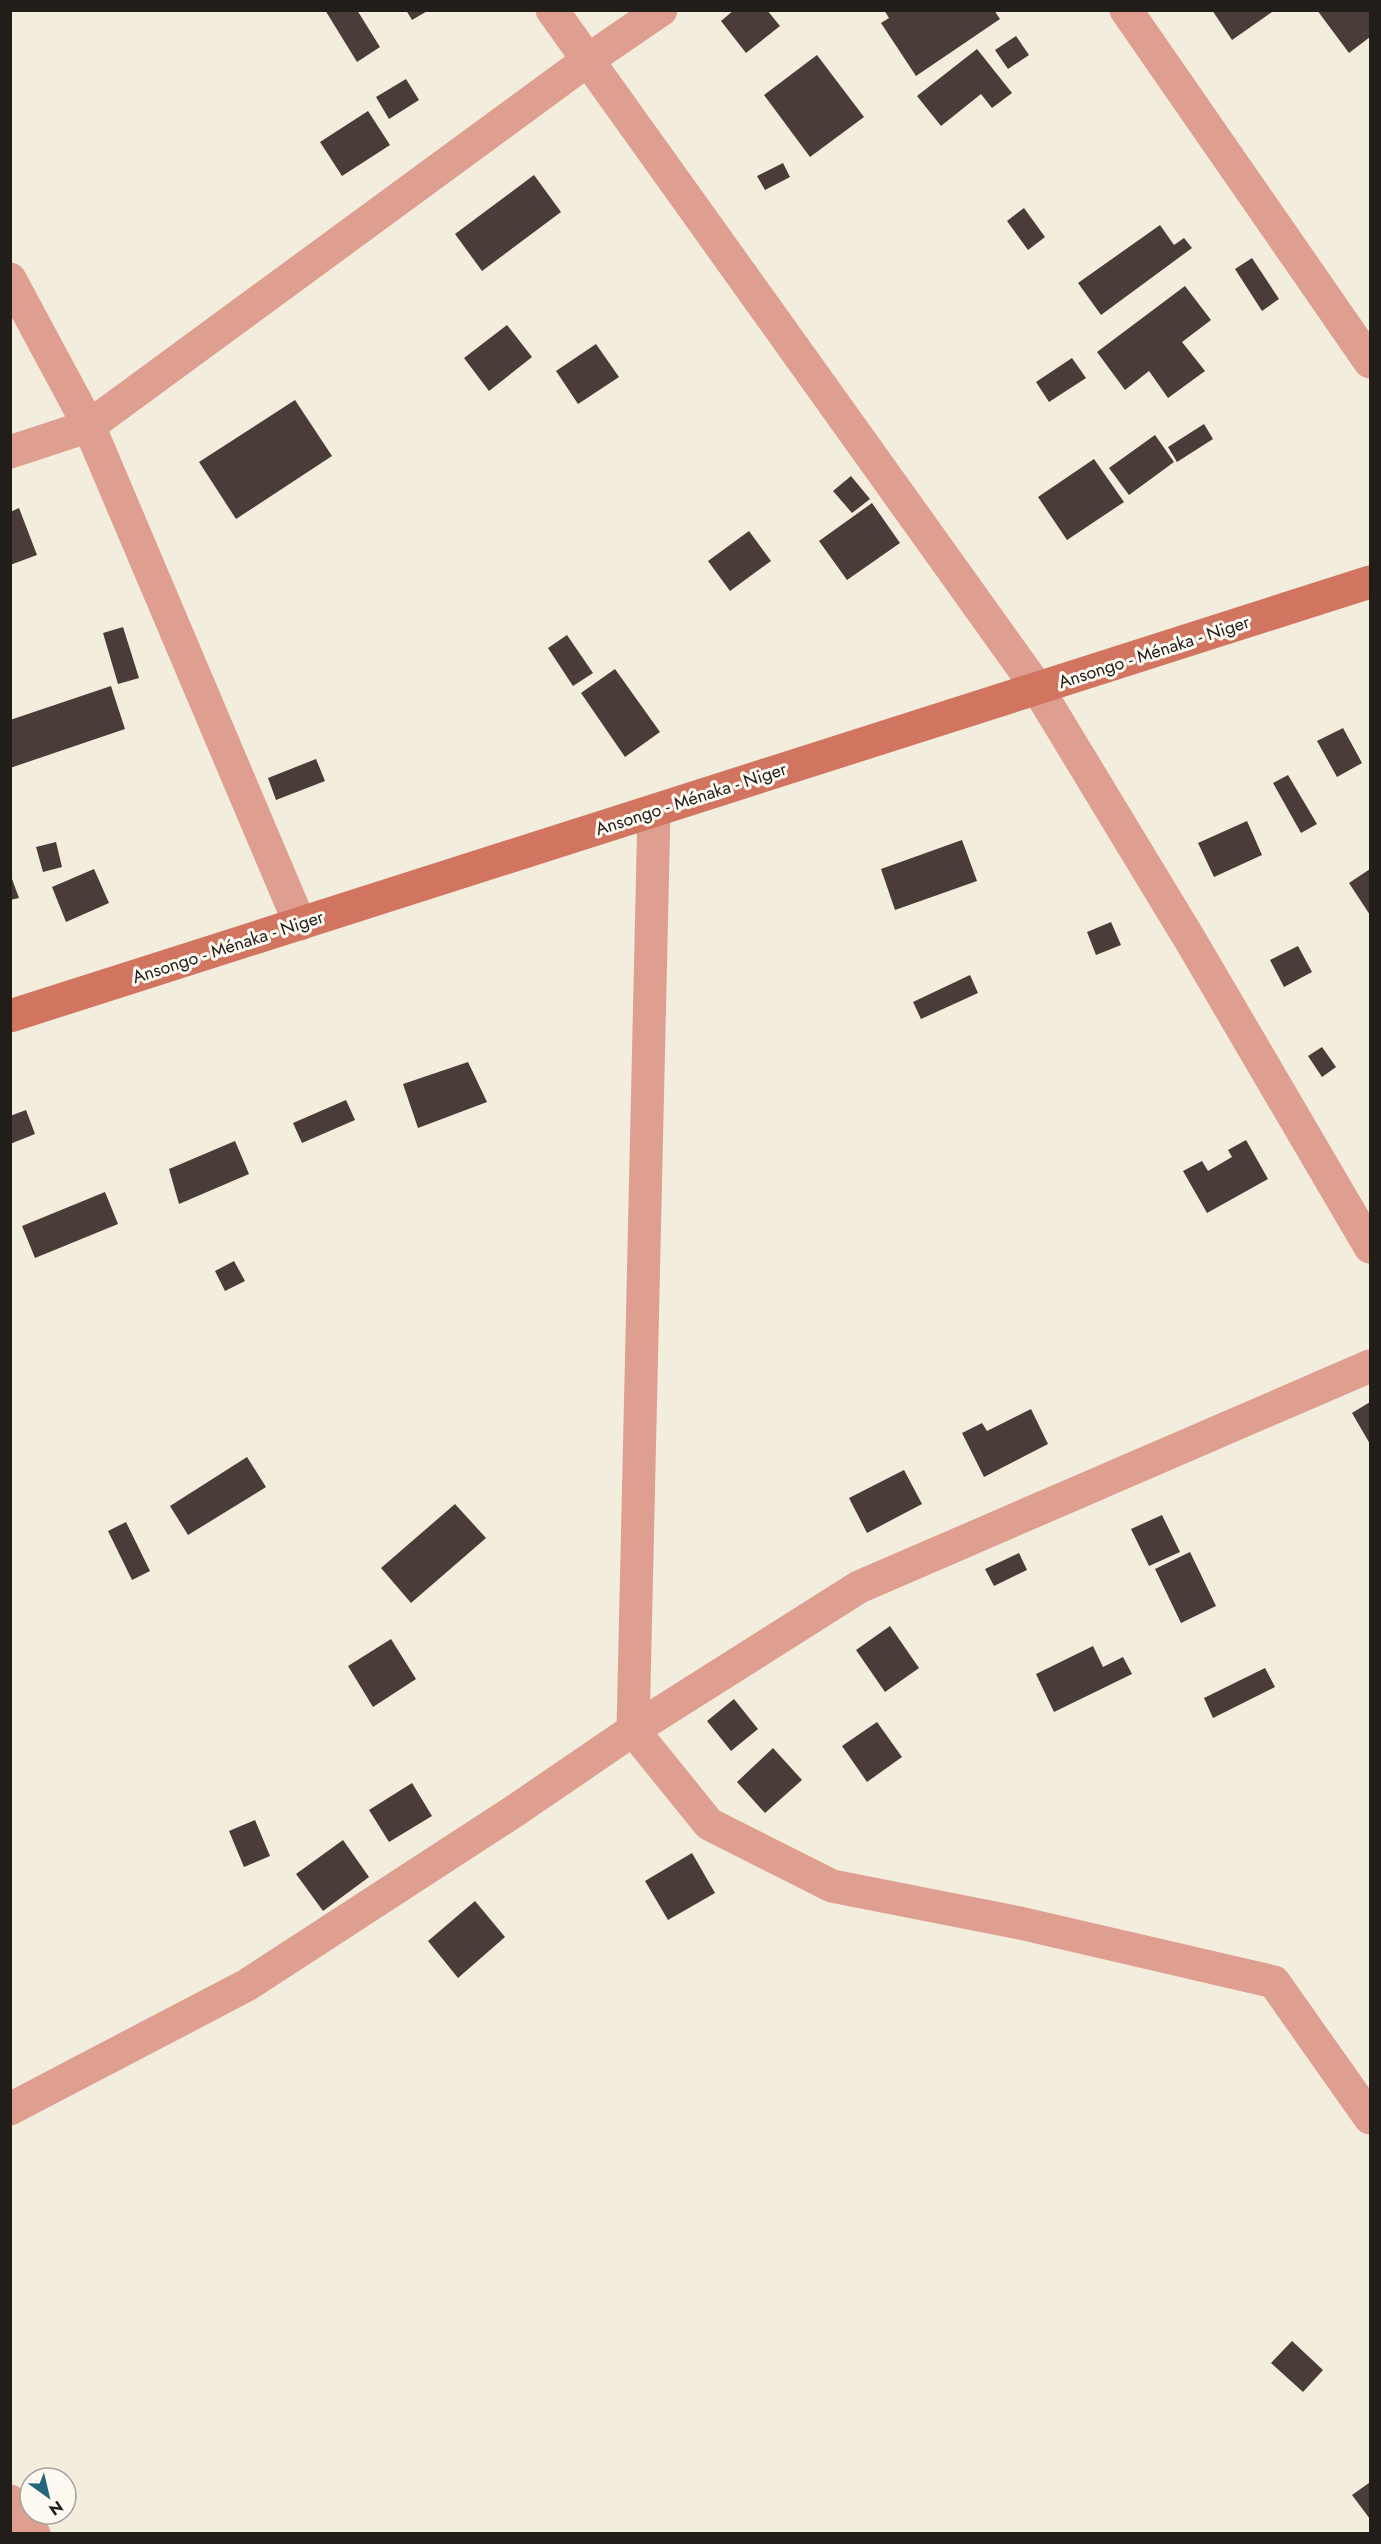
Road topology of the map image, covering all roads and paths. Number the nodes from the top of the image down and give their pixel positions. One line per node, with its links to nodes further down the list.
1 (552, 10): 4 (street)
2 (661, 10): 4 (street)
3 (1126, 10): 6 (street)
4 (588, 60): 7 (street); 10 (street)
5 (10, 279): 7 (street)
6 (1371, 362)
7 (89, 426): 8 (street); 12 (street)
8 (10, 452)
9 (1371, 582): 10 (main road, Ansongo - Ménaka - Niger)
10 (1038, 689): 11 (main road, Ansongo - Ménaka - Niger); 14 (street)
11 (654, 811): 12 (main road, Ansongo - Ménaka - Niger); 16 (street)
12 (300, 924): 13 (main road, Ansongo - Ménaka - Niger)
13 (10, 1016)
14 (1371, 1247)
15 (1371, 1366): 16 (street)
16 (633, 1730): 17 (street); 18 (street)
17 (10, 2109)
18 (1371, 2118)
19 (10, 2501): 20 (street)
20 (34, 2534)

